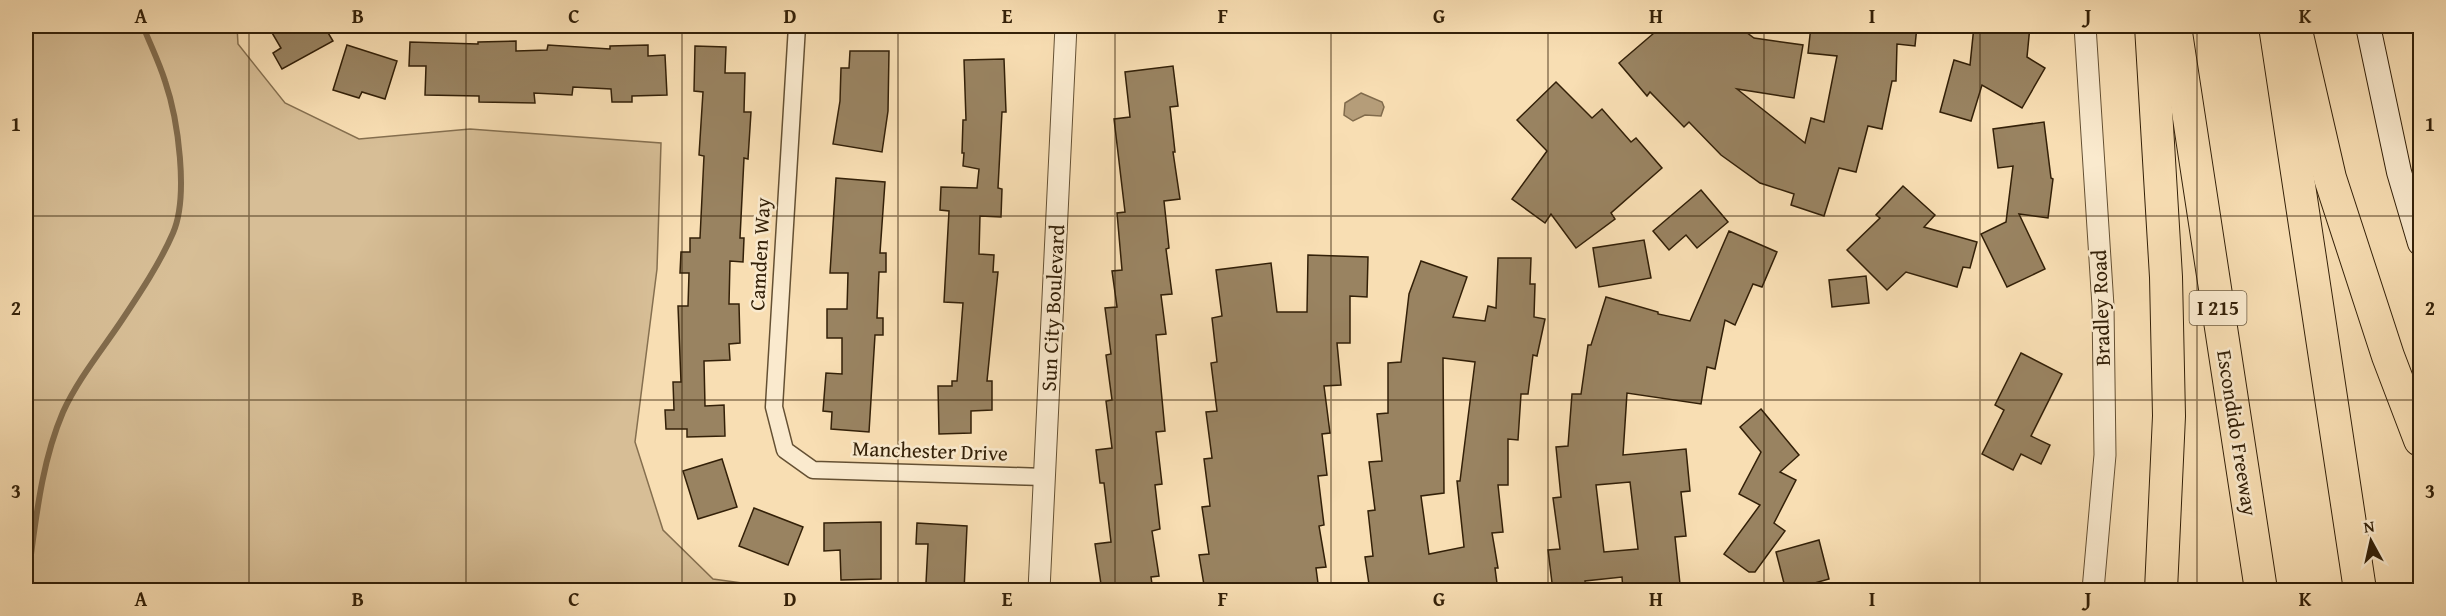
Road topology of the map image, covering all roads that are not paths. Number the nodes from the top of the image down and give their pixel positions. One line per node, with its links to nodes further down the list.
1 (797, 26): 11 (street, Camden Way)
2 (1066, 26): 12 (street, Sun City Boulevard)
3 (2085, 26): 14 (street, Bradley Road)
4 (2151, 26): 15 (highway)
5 (2175, 26): 16 (highway, Escondido Freeway / I 215)
6 (2275, 26): 17 (highway)
7 (2295, 26): 10 (highway)
8 (2368, 26): 9 (main road)
9 (2421, 243)
10 (2421, 440)
11 (813, 470): 12 (street, Manchester Drive)
12 (1045, 477): 13 (street, Sun City Boulevard)
13 (1039, 591)
14 (2093, 591)
15 (2162, 591)
16 (2261, 591)
17 (2360, 591)

